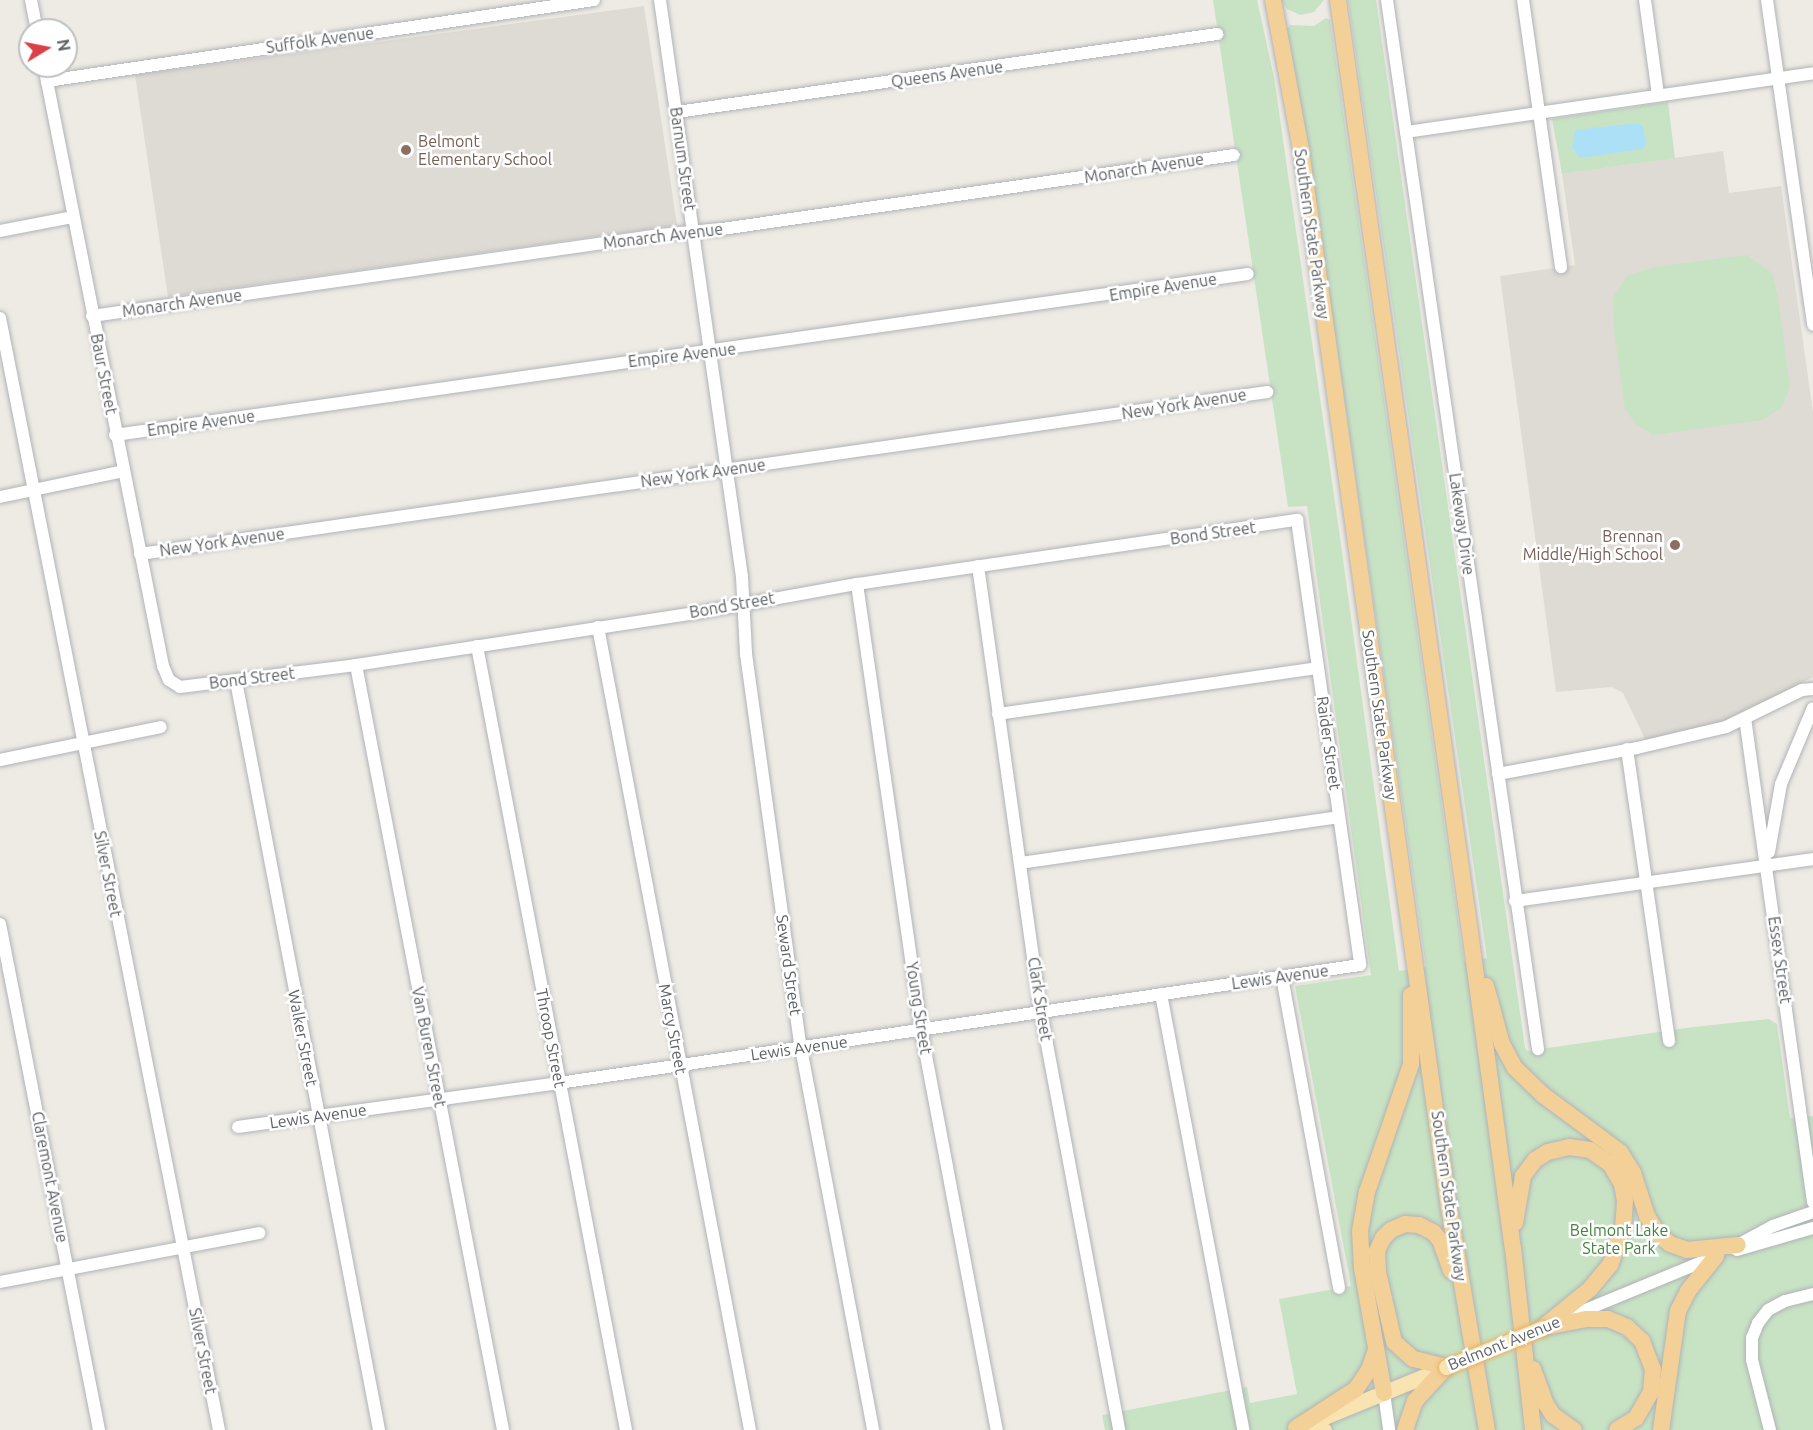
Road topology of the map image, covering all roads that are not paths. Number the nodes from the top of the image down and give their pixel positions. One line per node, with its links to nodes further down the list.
1 (31, 0): 10 (street)
2 (594, 0): 15 (street, Suffolk Avenue)
3 (660, 0): 17 (street, Barnum Street)
4 (1273, 0): 64 (highway, Southern State Parkway)
5 (1338, 0): 63 (highway)
6 (1387, 0): 19 (street, Lakeway Drive)
7 (1523, 0): 18 (street)
8 (1645, 0): 16 (street)
9 (1767, 0): 14 (street)
10 (35, 18)
11 (1217, 34): 17 (street, Queens Avenue)
12 (1813, 73): 14 (street)
13 (46, 78): 15 (street, Baur Street)
14 (1778, 78): 16 (street); 28 (street)
15 (47, 81): 21 (street, Baur Street)
16 (1658, 95): 18 (street)
17 (677, 112): 23 (street, Barnum Street)
18 (1539, 112): 19 (street); 24 (street)
19 (1406, 132): 55 (street, Lakeway Drive)
20 (1234, 155): 23 (street, Monarch Avenue)
21 (73, 217): 22 (street); 26 (street, Baur Street)
22 (0, 231)
23 (694, 232): 26 (street, Monarch Avenue); 29 (street, Barnum Street)
24 (1561, 267)
25 (1248, 273): 29 (street, Empire Avenue)
26 (92, 316): 31 (street, Baur Street)
27 (0, 318): 34 (street, Silver Street)
28 (1813, 325)
29 (711, 350): 31 (street, Empire Avenue); 32 (street, Barnum Street)
30 (1266, 392): 32 (street, New York Avenue)
31 (115, 435): 33 (street, Baur Street)
32 (728, 469): 37 (street, New York Avenue); 40 (street, Barnum Street)
33 (123, 471): 34 (street); 37 (street, Baur Street)
34 (34, 490): 35 (street); 52 (street, Silver Street)
35 (0, 497)
36 (1297, 520): 38 (street, Bond Street); 44 (street, Raider Street)
37 (140, 554): 45 (street, Baur Street)
38 (978, 566): 39 (street, Bond Street); 49 (street, Clark Street)
39 (857, 584): 40 (street, Bond Street); 69 (street, Young Street)
40 (744, 603): 41 (street, Bond Street); 71 (street, Seward Street)
41 (598, 627): 42 (street, Bond Street); 73 (street, Marcy Street)
42 (477, 646): 43 (street, Bond Street); 74 (street, Throop Street)
43 (356, 665): 46 (street, Bond Street); 75 (street, Van Buren Street)
44 (1318, 668): 49 (street); 56 (street, Raider Street)
45 (169, 680): 46 (street, Bond Street)
46 (236, 681): 76 (street, Walker Street)
47 (1813, 689): 50 (street)
48 (1813, 708): 59 (street)
49 (998, 714): 58 (street, Clark Street)
50 (1745, 718): 53 (street); 59 (street, Essex Street)
51 (160, 727): 52 (street)
52 (82, 743): 54 (street); 85 (street, Silver Street)
53 (1628, 749): 55 (street); 60 (street)
54 (0, 760)
55 (1498, 774): 61 (street, Lakeway Drive)
56 (1339, 817): 58 (street); 65 (street, Raider Street)
57 (1813, 859): 59 (street)
58 (1020, 863): 68 (street, Clark Street)
59 (1767, 865): 60 (street); 77 (street, Essex Street)
60 (1647, 883): 61 (street); 70 (street)
61 (1515, 901): 72 (street, Lakeway Drive)
62 (0, 924): 88 (street, Claremont Avenue)
63 (1470, 932): 84 (highway); 86 (highway)
64 (1412, 940): 91 (highway, Southern State Parkway); 94 (highway)
65 (1360, 965): 66 (street, Lewis Avenue)
66 (1282, 977): 67 (street, Lewis Avenue); 90 (street)
67 (1161, 994): 68 (street, Lewis Avenue); 109 (street)
68 (1041, 1012): 69 (street, Lewis Avenue); 108 (street, Clark Street)
69 (921, 1029): 71 (street, Lewis Avenue); 107 (street, Young Street)
70 (1668, 1041)
71 (801, 1048): 73 (street, Lewis Avenue); 106 (street, Seward Street)
72 (1538, 1048)
73 (680, 1065): 74 (street, Lewis Avenue); 105 (street, Marcy Street)
74 (560, 1083): 75 (street, Lewis Avenue); 104 (street, Throop Street)
75 (440, 1100): 76 (street, Lewis Avenue); 103 (street, Van Buren Street)
76 (319, 1116): 78 (street, Lewis Avenue); 102 (street, Walker Street)
77 (1803, 1126): 79 (street); 80 (street, Essex Street)
78 (238, 1127)
79 (1813, 1142)
80 (1813, 1202)
81 (1813, 1212): 84 (street, Belmont Avenue)
82 (1813, 1228): 87 (street, Belmont Avenue)
83 (259, 1233): 85 (street)
84 (1738, 1245): 87 (street, Belmont Avenue)
85 (182, 1247): 88 (street); 101 (street, Silver Street)
86 (1513, 1248): 93 (highway); 95 (highway)
87 (1716, 1256): 93 (street, Belmont Avenue); 118 (highway)
88 (69, 1269): 89 (street); 100 (street, Claremont Avenue)
89 (0, 1282)
90 (1339, 1288)
91 (1463, 1293): 96 (highway); 97 (highway, Southern State Parkway)
92 (1813, 1294): 119 (street)
93 (1542, 1328): 96 (main road, Belmont Avenue, bridge); 117 (highway)
94 (1377, 1343): 98 (highway); 99 (highway)
95 (1524, 1343): 115 (highway); 116 (highway)
96 (1446, 1367): 98 (main road, Belmont Avenue); 112 (highway)
97 (1479, 1382): 113 (highway); 114 (highway, Southern State Parkway)
98 (1384, 1393): 99 (main road, Belmont Avenue); 111 (street)
99 (1294, 1429): 110 (main road)
100 (99, 1430)
101 (219, 1430)
102 (379, 1430)
103 (503, 1430)
104 (626, 1430)
105 (750, 1430)
106 (873, 1430)
107 (997, 1430)
108 (1119, 1430)
109 (1243, 1430)
110 (1324, 1430)
111 (1389, 1430)
112 (1405, 1430)
113 (1478, 1430)
114 (1487, 1430)
115 (1533, 1430)
116 (1574, 1430)
117 (1617, 1430)
118 (1661, 1430)
119 (1770, 1430)

